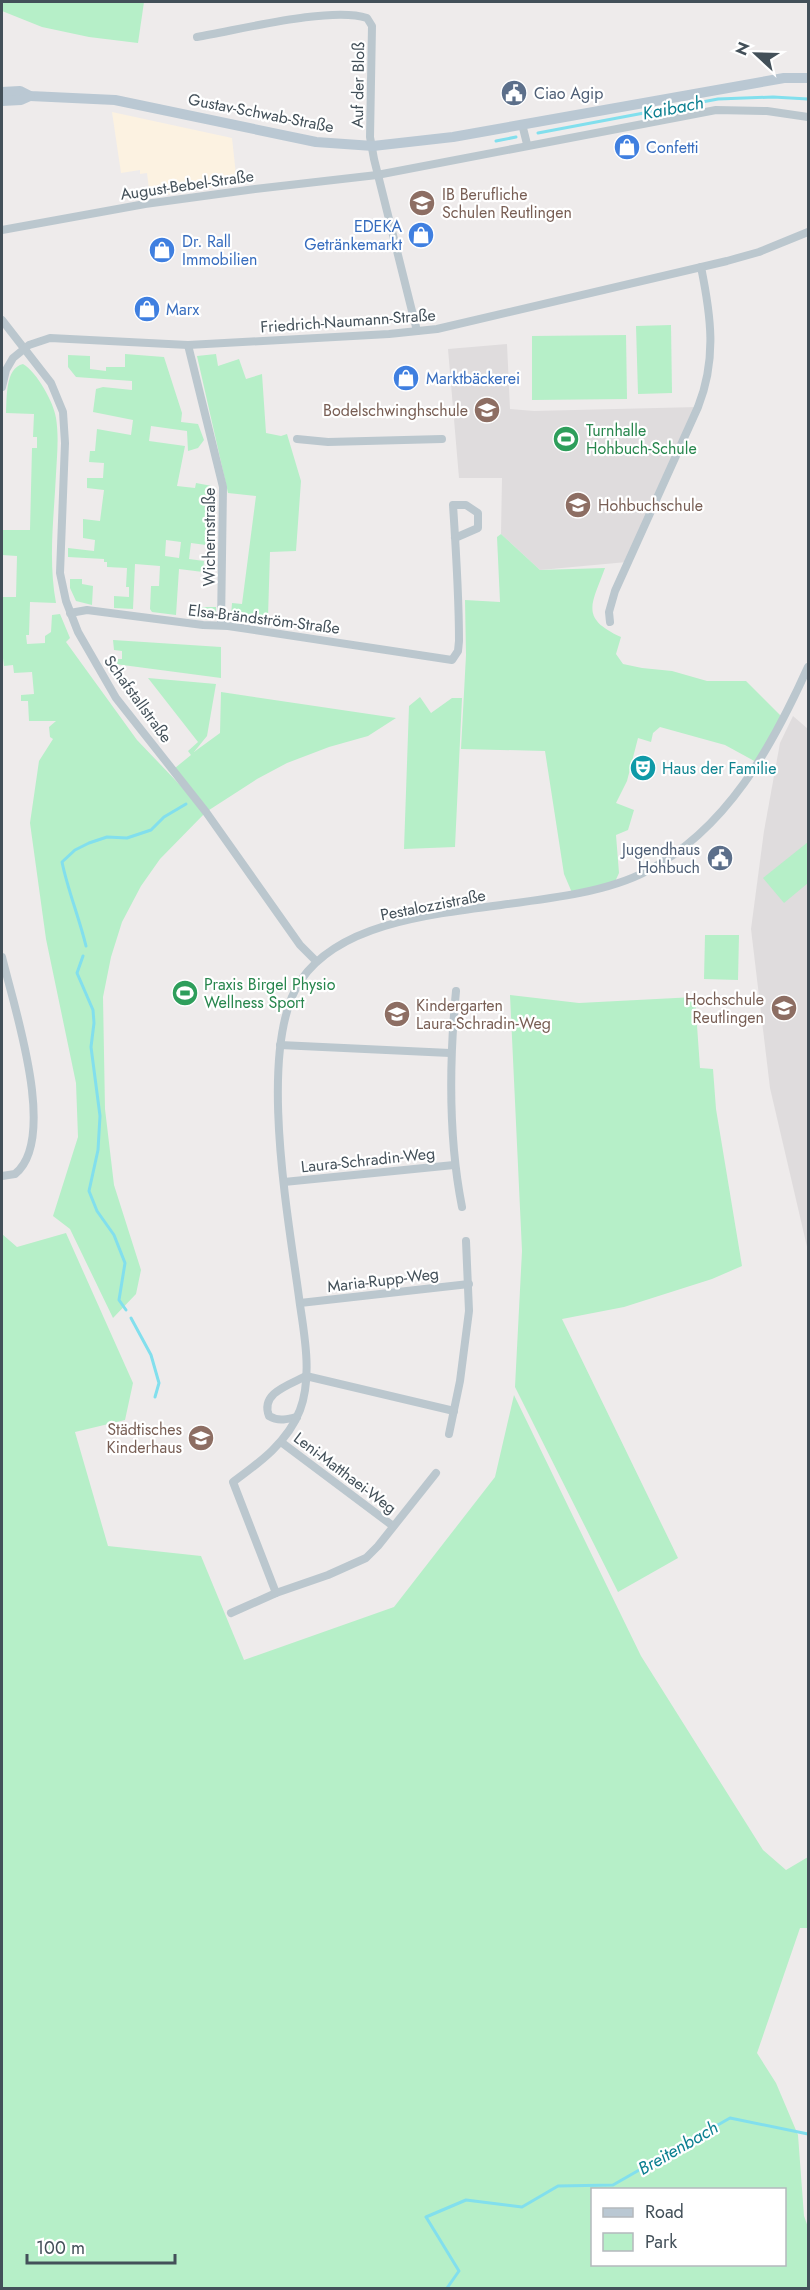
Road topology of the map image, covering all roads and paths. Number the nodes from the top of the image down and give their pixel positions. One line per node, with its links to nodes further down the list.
1 (197, 37): 9 (street, Auf der Bloß)
2 (808, 78): 7 (street, Gustav-Schwab-Straße)
3 (2, 92): 4 (street, Gustav-Schwab-Straße)
4 (30, 96): 5 (street, Gustav-Schwab-Straße); 9 (street, Gustav-Schwab-Straße)
5 (2, 101)
6 (808, 117): 8 (street)
7 (522, 124): 8 (street); 9 (street, Gustav-Schwab-Straße)
8 (527, 144): 10 (street)
9 (373, 146): 10 (street)
10 (377, 175): 11 (street, August-Bebel-Straße); 15 (street)
11 (2, 230)
12 (808, 232): 13 (street, Friedrich-Naumann-Straße)
13 (701, 267): 15 (street, Friedrich-Naumann-Straße); 23 (street)
14 (2, 320): 17 (street, Schafstallstraße)
15 (417, 331): 16 (street, Friedrich-Naumann-Straße)
16 (188, 345): 17 (street, Friedrich-Naumann-Straße); 24 (street, Wichernstraße)
17 (24, 348): 18 (street); 22 (street, Schafstallstraße)
18 (2, 387)
19 (297, 439): 20 (street)
20 (442, 439)
21 (455, 538): 21 (street); 24 (street, Elsa-Brändström-Straße)
22 (70, 613): 24 (street, Elsa-Brändström-Straße); 27 (street, Schafstallstraße)
23 (610, 622)
24 (221, 625)
25 (808, 667): 27 (street, Pestalozzistraße)
26 (2, 957): 32 (street)
27 (316, 961): 29 (street, Pestalozzistraße)
28 (456, 991): 30 (street, Laura-Schradin-Weg)
29 (280, 1045): 30 (street); 33 (street, Pestalozzistraße)
30 (450, 1053): 31 (street, Laura-Schradin-Weg)
31 (454, 1165): 33 (street, Laura-Schradin-Weg); 34 (street, Laura-Schradin-Weg)
32 (2, 1176)
33 (284, 1182): 37 (street, Pestalozzistraße)
34 (462, 1207)
35 (466, 1241): 36 (street)
36 (469, 1284): 37 (street, Maria-Rupp-Weg); 39 (street)
37 (300, 1303): 38 (street, Pestalozzistraße)
38 (306, 1376): 39 (street); 40 (street, Pestalozzistraße); 40 (street)
39 (454, 1411): 41 (street)
40 (297, 1417): 42 (street, Pestalozzistraße)
41 (449, 1434)
42 (281, 1442): 44 (street, Leni-Matthaei-Weg); 45 (street, Pestalozzistraße)
43 (436, 1473): 44 (street, Leni-Matthaei-Weg)
44 (393, 1526): 45 (street, Leni-Matthaei-Weg)
45 (276, 1593): 46 (street, Leni-Matthaei-Weg)
46 (231, 1613)

